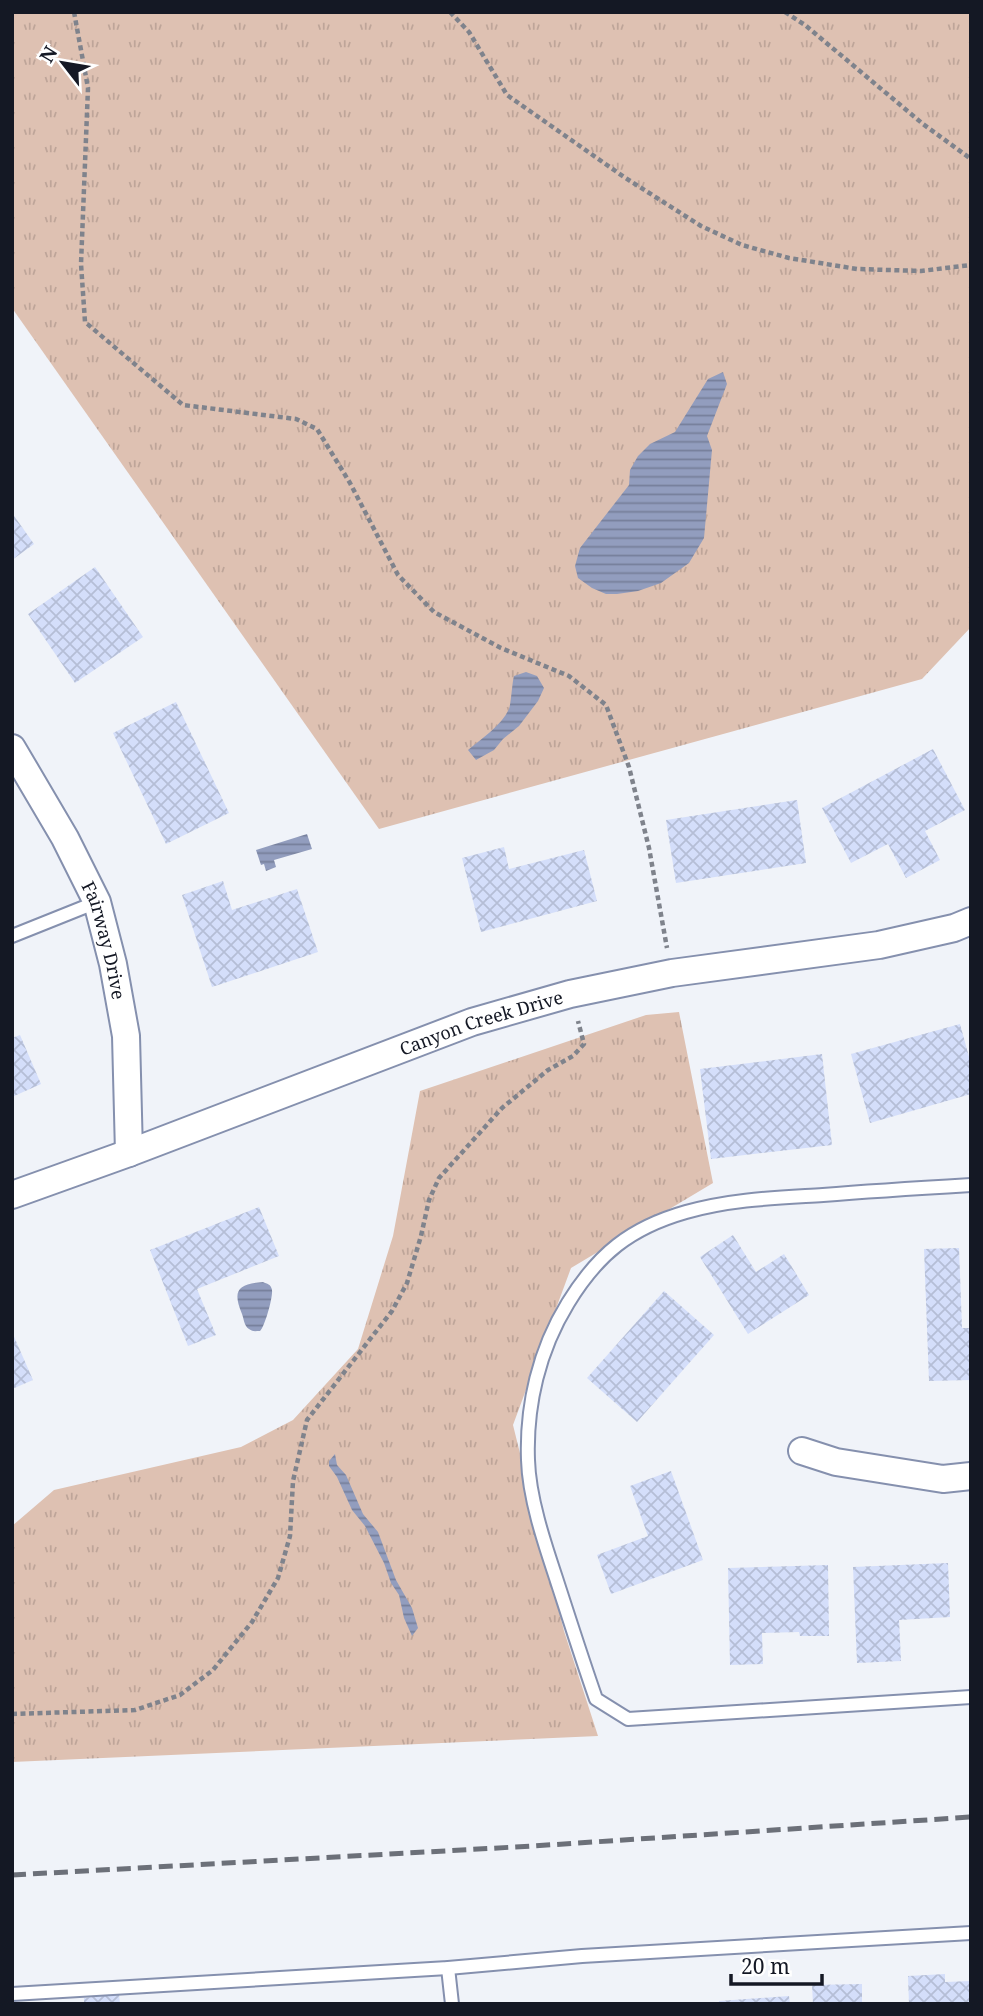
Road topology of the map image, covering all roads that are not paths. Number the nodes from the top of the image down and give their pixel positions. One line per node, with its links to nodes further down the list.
1 (12, 748): 2 (street, Fairway Drive)
2 (97, 902): 4 (lane); 5 (street, Fairway Drive)
3 (971, 921): 5 (street, Canyon Creek Drive)
4 (12, 936)
5 (129, 1153): 7 (street, Canyon Creek Drive)
6 (971, 1185): 10 (lane)
7 (12, 1195)
8 (802, 1451): 9 (street)
9 (971, 1476)
10 (971, 1697)
11 (971, 1933): 12 (lane)
12 (448, 1968): 13 (lane); 14 (lane)
13 (12, 1994)
14 (452, 2004)

